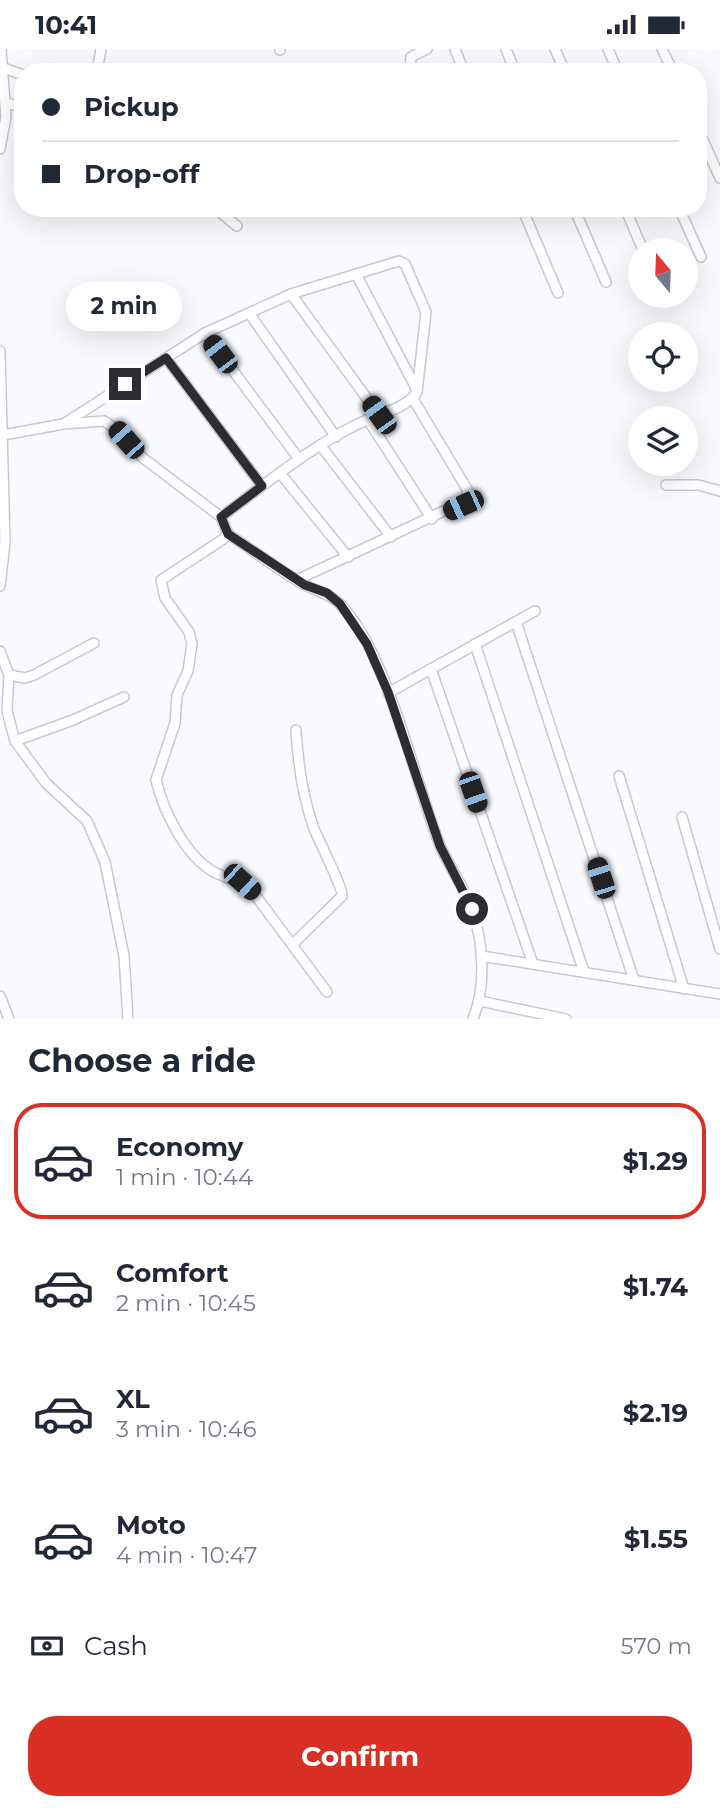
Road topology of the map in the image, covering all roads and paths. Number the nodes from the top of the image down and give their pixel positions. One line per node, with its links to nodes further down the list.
1 (427, 49): 3 (street)
2 (1, 51): 4 (street)
3 (411, 63)
4 (1, 67): 5 (street)
5 (5, 103): 6 (street); 7 (street)
6 (14, 105)
7 (0, 149)
8 (707, 149): 9 (street)
9 (720, 178)
10 (226, 217): 15 (street)
11 (526, 217): 20 (street)
12 (578, 217): 19 (street)
13 (629, 217): 16 (street)
14 (683, 217): 17 (street)
15 (237, 226)
16 (638, 238)
17 (701, 257)
18 (356, 274): 21 (street); 26 (street); 26 (street)
19 (606, 282)
20 (558, 293)
21 (290, 294): 22 (street); 27 (street)
22 (249, 313): 23 (street); 31 (street)
23 (205, 333): 25 (street); 33 (street)
24 (0, 351): 30 (street)
25 (166, 358): 29 (street); 36 (street)
26 (415, 395): 27 (street); 39 (street)
27 (379, 415): 28 (street)
28 (368, 420): 31 (street); 39 (street)
29 (63, 424): 30 (street); 38 (street)
30 (3, 435): 44 (street)
31 (336, 437): 32 (street)
32 (321, 446): 33 (street); 41 (street)
33 (299, 459): 34 (street)
34 (280, 473): 36 (street); 42 (street)
35 (666, 485): 37 (street)
36 (262, 486): 38 (street)
37 (720, 491)
38 (221, 517): 40 (street)
39 (432, 519): 41 (street)
40 (228, 534): 43 (street); 58 (street)
41 (391, 537): 42 (street)
42 (348, 557): 43 (street)
43 (297, 580): 52 (street)
44 (0, 586)
45 (535, 611): 46 (street)
46 (516, 621): 48 (street); 63 (street)
47 (94, 643): 51 (street)
48 (475, 645): 50 (street); 62 (street)
49 (0, 651): 51 (street)
50 (431, 669): 52 (street); 61 (street)
51 (9, 675): 55 (street)
52 (388, 692): 60 (street)
53 (124, 697): 55 (street)
54 (296, 730): 58 (street)
55 (15, 741): 70 (street)
56 (619, 776): 64 (street)
57 (682, 817): 59 (street)
58 (293, 944): 65 (street)
59 (720, 949)
60 (481, 956): 61 (street); 68 (street)
61 (533, 964): 62 (street)
62 (584, 972): 63 (street)
63 (634, 981): 64 (street)
64 (684, 989): 66 (street)
65 (327, 992)
66 (720, 994)
67 (0, 996): 69 (street)
68 (480, 1001): 71 (street); 72 (street)
69 (9, 1019)
70 (128, 1019)
71 (473, 1019)
72 (566, 1019)

